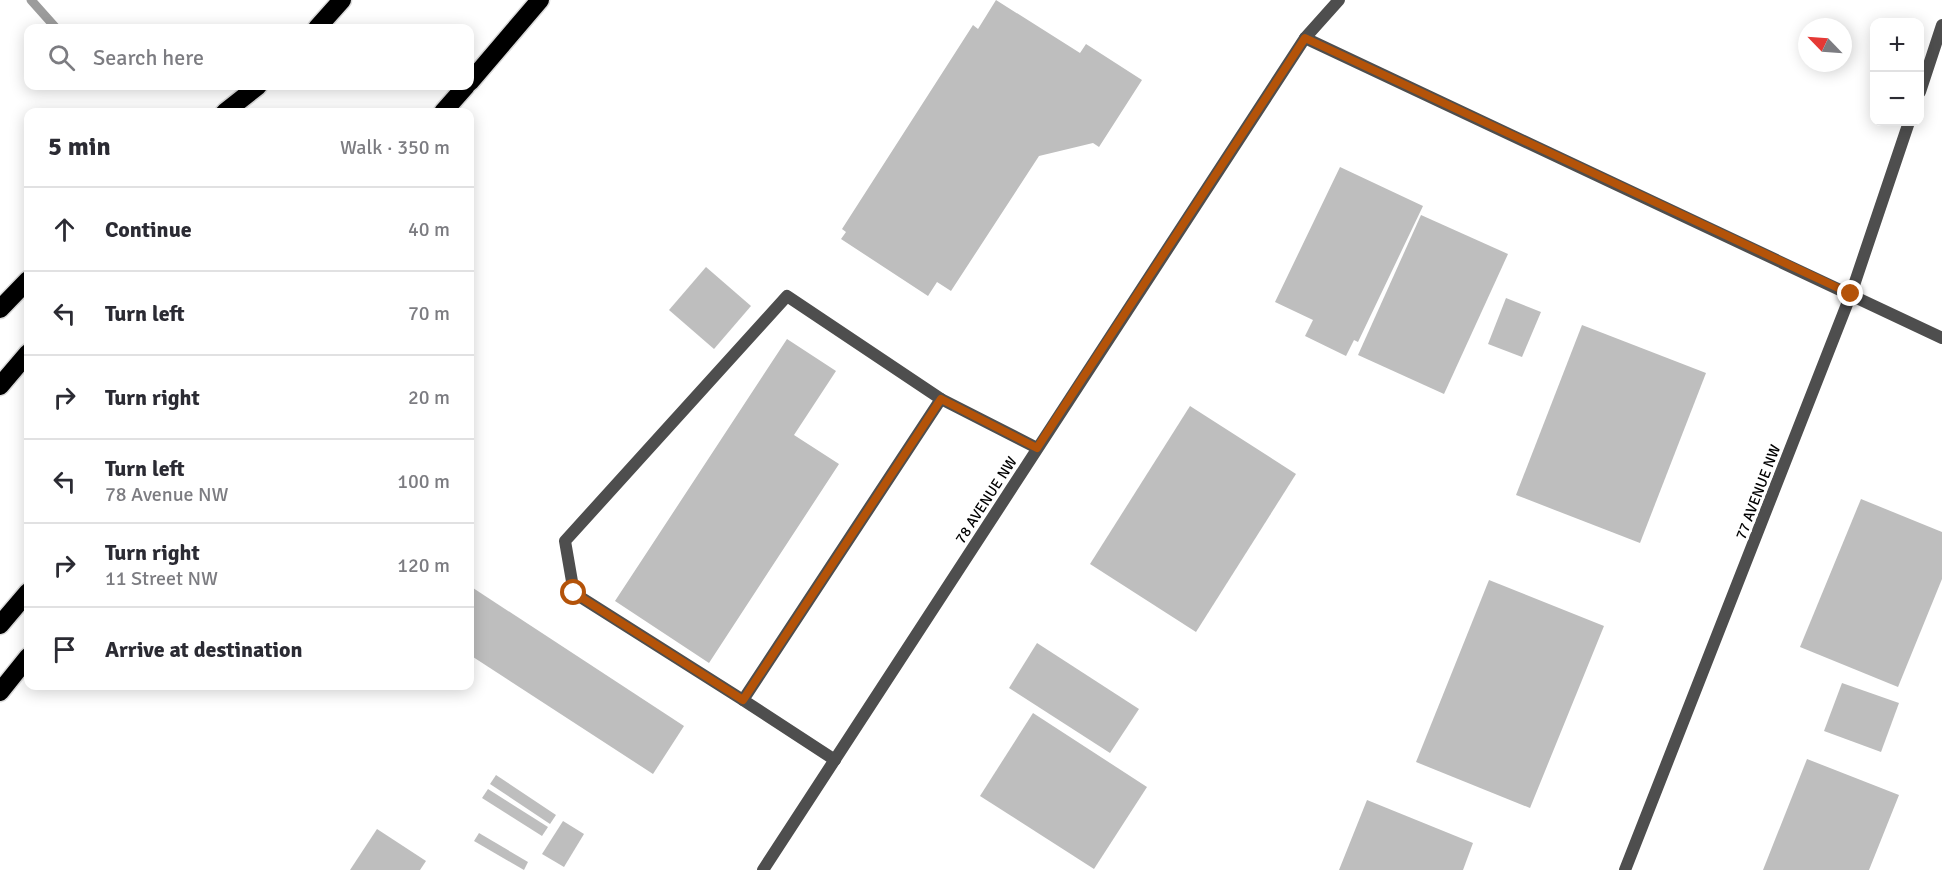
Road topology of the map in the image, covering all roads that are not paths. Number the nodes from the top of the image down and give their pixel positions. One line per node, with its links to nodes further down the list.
1 (342, 0): 4 (highway)
2 (540, 0): 7 (highway)
3 (1339, 0): 6 (street, 78 AVENUE NW)
4 (321, 24)
5 (1942, 25): 8 (street)
6 (1305, 38): 17 (street); 23 (street, 78 AVENUE NW)
7 (474, 77)
8 (1924, 80)
9 (253, 90): 12 (highway)
10 (263, 90): 13 (highway)
11 (462, 90): 14 (highway)
12 (230, 108)
13 (246, 108)
14 (447, 108)
15 (1909, 126): 17 (street, 77 AVENUE NW)
16 (24, 284): 18 (highway)
17 (1851, 294): 19 (street); 31 (street, 77 AVENUE NW)
18 (0, 309)
19 (1942, 338)
20 (24, 358): 21 (highway)
21 (0, 386)
22 (941, 399): 23 (street); 28 (street); 28 (street)
23 (1037, 448): 29 (street, 78 AVENUE NW)
24 (24, 597): 25 (highway)
25 (0, 625)
26 (24, 662): 27 (highway)
27 (0, 692)
28 (743, 700): 29 (street)
29 (835, 760): 30 (street, 78 AVENUE NW)
30 (763, 870)
31 (1625, 870)

